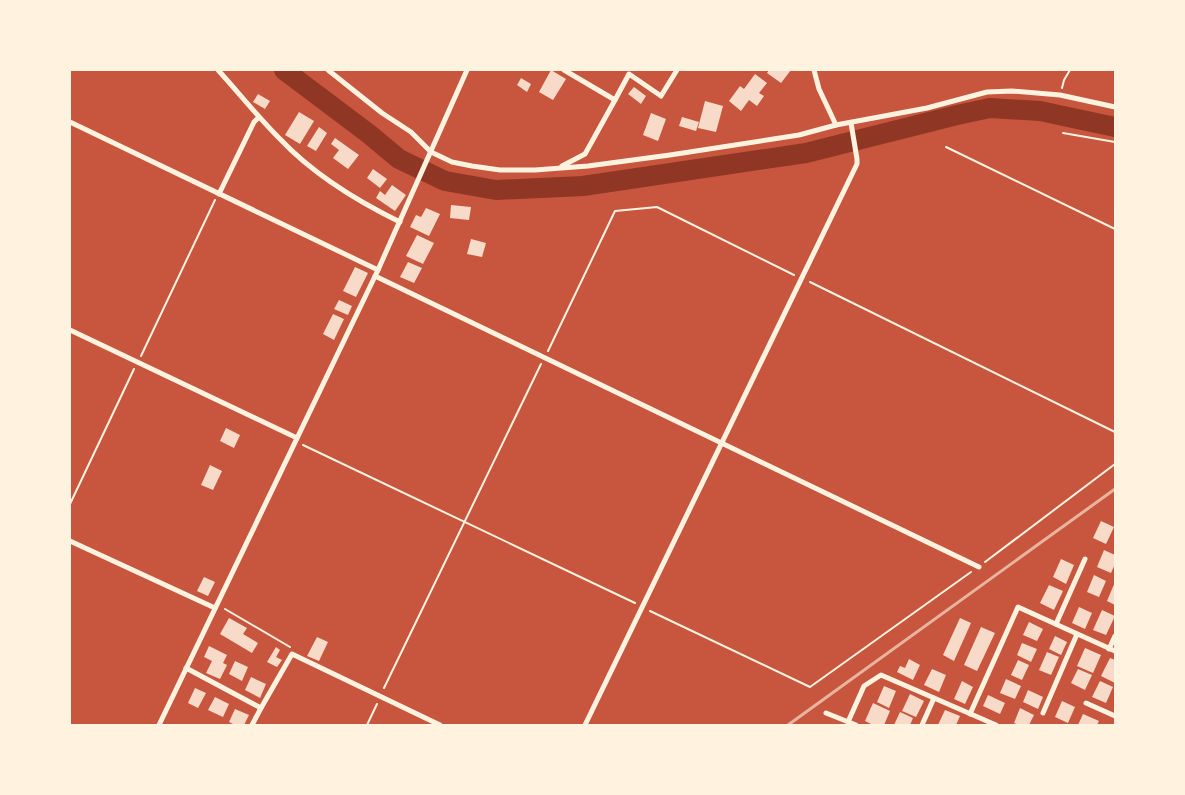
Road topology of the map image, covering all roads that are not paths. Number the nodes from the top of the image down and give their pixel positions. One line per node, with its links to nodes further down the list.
1 (218, 70): 9 (street)
2 (328, 70): 13 (street)
3 (467, 70): 13 (street)
4 (564, 70): 7 (street)
5 (677, 70): 7 (street)
6 (814, 70): 11 (street)
7 (615, 100): 14 (street)
8 (1115, 107): 12 (street)
9 (259, 117): 15 (street); 16 (street)
10 (70, 122): 15 (street)
11 (836, 125): 12 (street); 14 (street)
12 (851, 126): 21 (street)
13 (431, 152): 14 (street); 16 (street)
14 (559, 168)
15 (218, 194): 17 (street)
16 (400, 222): 17 (street)
17 (378, 270): 18 (street)
18 (375, 276): 20 (street); 21 (street)
19 (70, 330): 20 (street)
20 (297, 438): 25 (street)
21 (722, 443): 24 (street); 42 (street)
22 (70, 541): 25 (street)
23 (1085, 559): 26 (street)
24 (979, 567)
25 (215, 608): 30 (street)
26 (1056, 624): 27 (street); 36 (street)
27 (1077, 634): 29 (street); 34 (street)
28 (1115, 636): 29 (street)
29 (1112, 650)
30 (186, 668): 33 (street); 39 (street)
31 (934, 698): 36 (street); 38 (street); 44 (street)
32 (1086, 703): 37 (street)
33 (261, 708): 40 (street); 41 (street)
34 (1043, 713)
35 (826, 714): 38 (street)
36 (970, 714): 45 (street)
37 (1115, 716)
38 (848, 722): 43 (street)
39 (158, 725)
40 (252, 725)
41 (440, 725)
42 (585, 725)
43 (856, 725)
44 (922, 725)
45 (996, 725)

